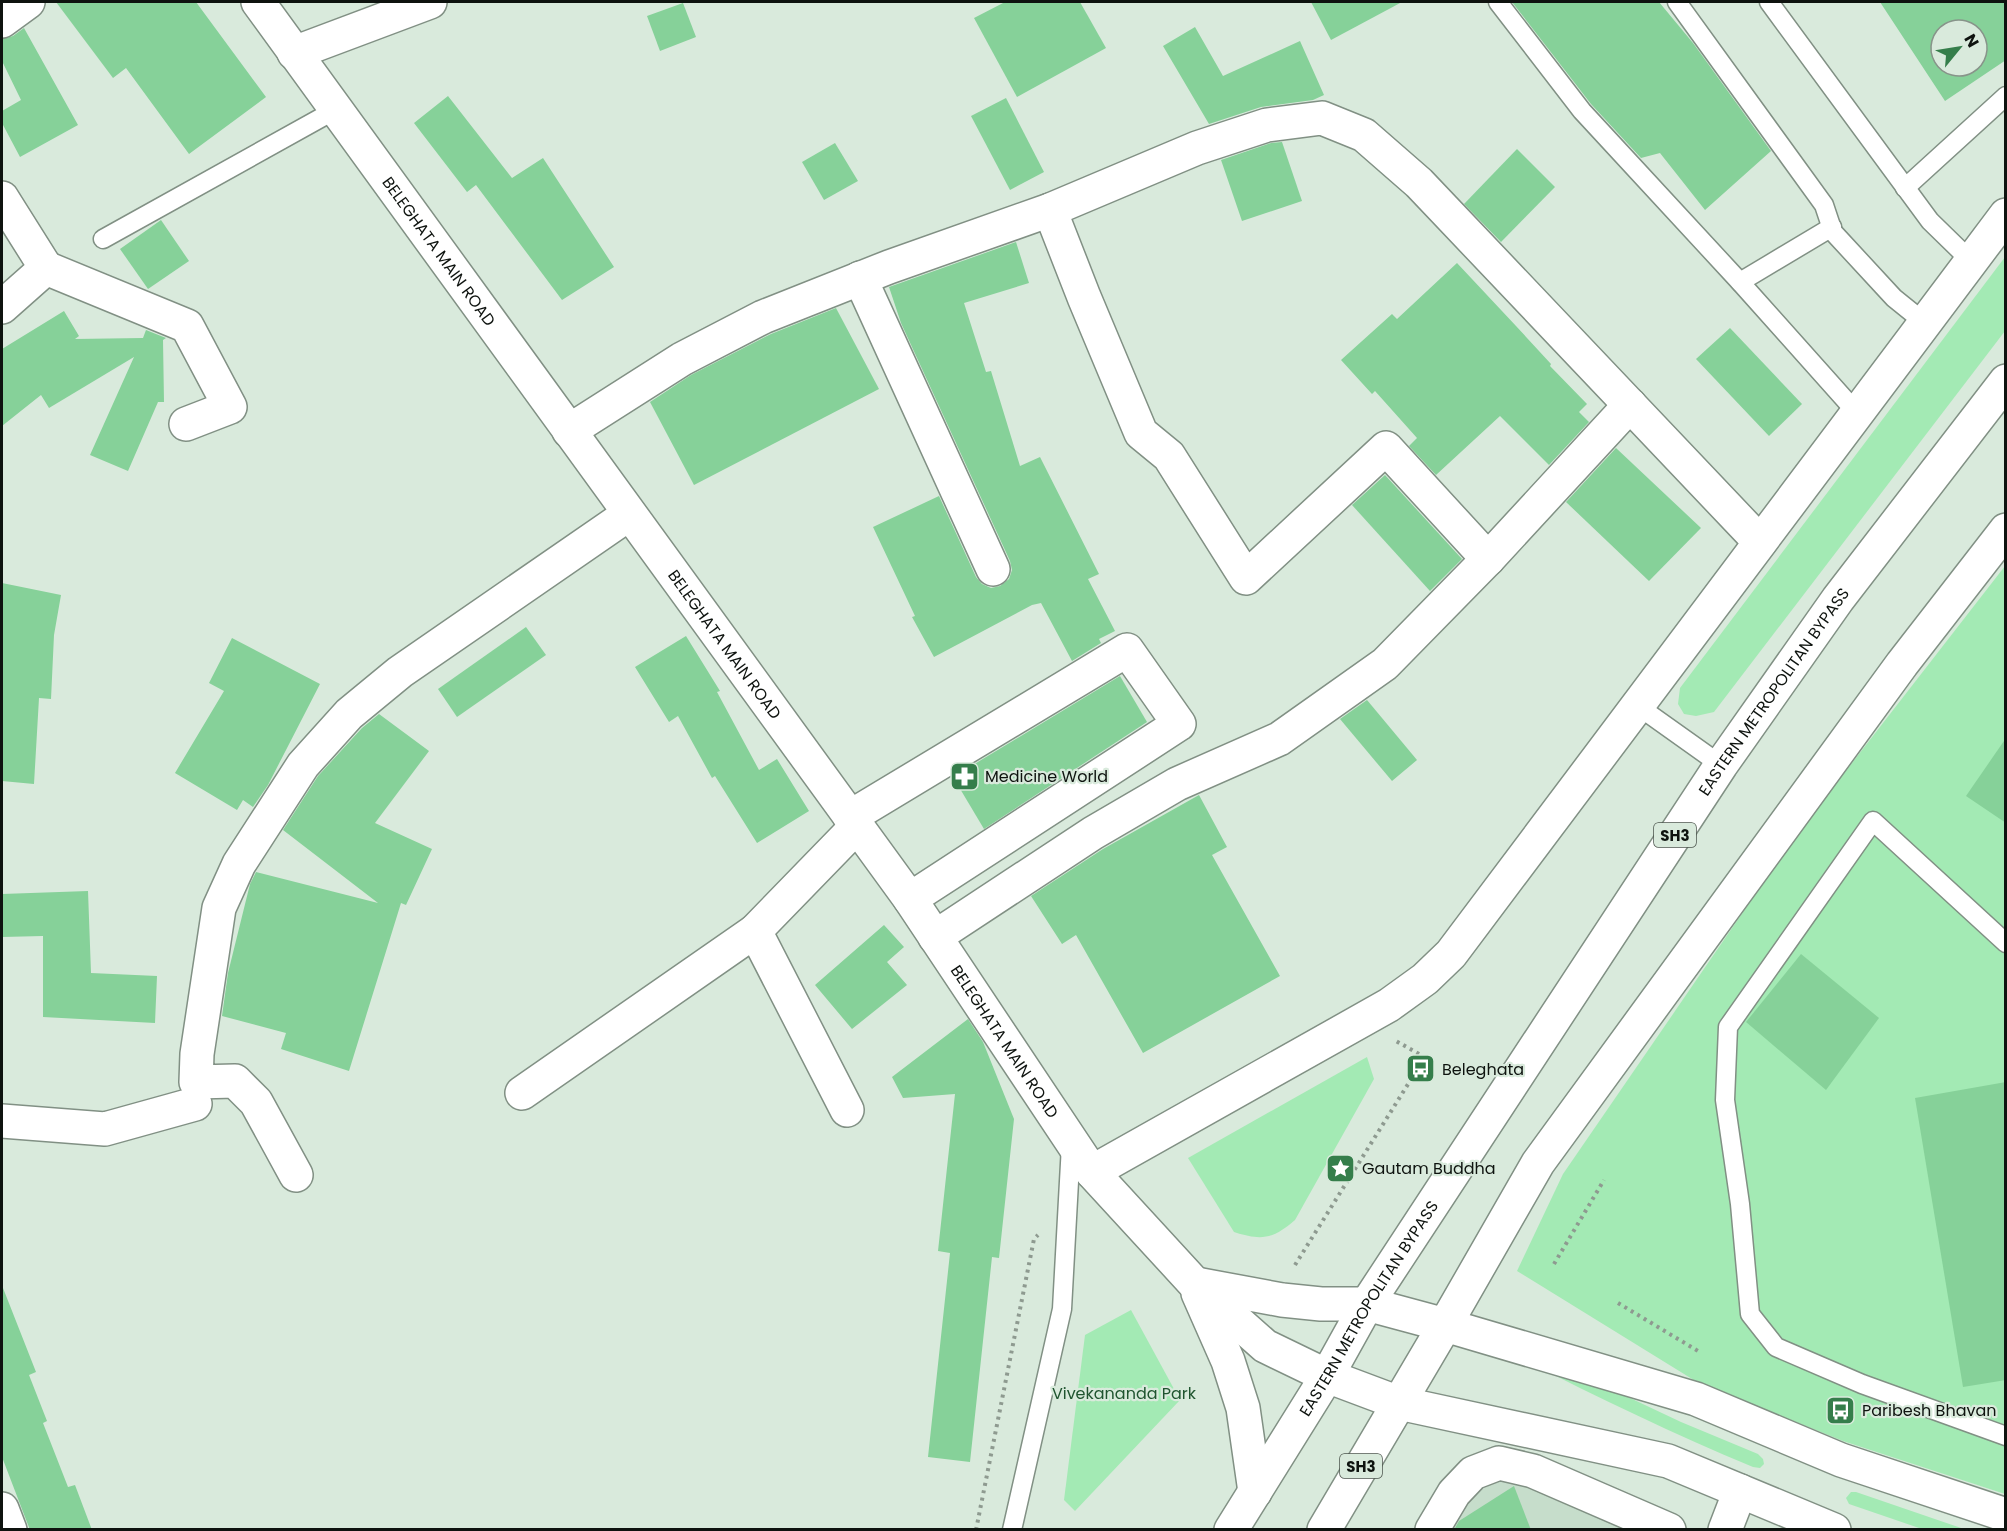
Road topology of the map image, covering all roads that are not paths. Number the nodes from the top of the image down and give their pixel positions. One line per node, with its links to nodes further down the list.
1 (28, 2): 7 (street)
2 (258, 2): 8 (street, BELEGHATA MAIN ROAD)
3 (430, 2): 8 (street)
4 (1498, 2): 20 (lane)
5 (1677, 2): 15 (lane)
6 (1769, 2): 11 (lane)
7 (2, 21)
8 (294, 53): 10 (street, BELEGHATA MAIN ROAD)
9 (2006, 96): 11 (lane)
10 (335, 110): 16 (lane); 27 (street, BELEGHATA MAIN ROAD)
11 (1905, 188): 17 (lane)
12 (2, 198): 18 (street)
13 (1050, 210): 19 (street); 24 (street); 31 (street)
14 (2006, 215): 17 (street)
15 (1832, 227): 20 (lane); 22 (lane)
16 (103, 239)
17 (1971, 261): 22 (street)
18 (46, 268): 21 (street); 26 (street)
19 (860, 279): 27 (street); 32 (street)
20 (1740, 282): 25 (lane)
21 (2, 307)
22 (1925, 323): 25 (street)
23 (2006, 381): 34 (street, EASTERN METROPOLITAN BYPASS / SH3)
24 (1630, 405): 30 (street); 31 (street)
25 (1857, 413): 30 (street)
26 (186, 424)
27 (569, 431): 28 (street, BELEGHATA MAIN ROAD)
28 (629, 514): 35 (street, BELEGHATA MAIN ROAD); 46 (street)
29 (2006, 530): 49 (street, SH3)
30 (1760, 542): 33 (street)
31 (1488, 559): 38 (street)
32 (993, 569)
33 (1638, 706): 34 (lane); 45 (street)
34 (1721, 765): 48 (street, EASTERN METROPOLITAN BYPASS / SH3)
35 (854, 822): 36 (street, BELEGHATA MAIN ROAD); 36 (street); 37 (street)
36 (910, 899): 38 (street, BELEGHATA MAIN ROAD)
37 (755, 931): 40 (street); 42 (street)
38 (935, 937): 44 (street, BELEGHATA MAIN ROAD)
39 (2006, 943): 52 (lane)
40 (522, 1093)
41 (195, 1104): 43 (street)
42 (847, 1110)
43 (2, 1121)
44 (1071, 1143): 45 (street, BELEGHATA MAIN ROAD); 58 (lane)
45 (1092, 1172): 47 (street, BELEGHATA MAIN ROAD)
46 (296, 1175)
47 (1194, 1283): 48 (street); 50 (street); 54 (street)
48 (1367, 1304): 49 (street); 50 (street, EASTERN METROPOLITAN BYPASS / SH3)
49 (1446, 1325): 51 (street, SH3); 56 (street)
50 (1327, 1376): 51 (street); 54 (street, EASTERN METROPOLITAN BYPASS / SH3)
51 (1399, 1403): 53 (street); 60 (street, SH3)
52 (2006, 1436)
53 (1740, 1491): 63 (street); 64 (street)
54 (1255, 1492): 59 (street, EASTERN METROPOLITAN BYPASS / SH3)
55 (2, 1509): 57 (street)
56 (2006, 1515)
57 (10, 1530)
58 (1012, 1530)
59 (1231, 1530)
60 (1324, 1530)
61 (1432, 1530): 62 (street)
62 (1669, 1530)
63 (1725, 1530)
64 (1834, 1530)

